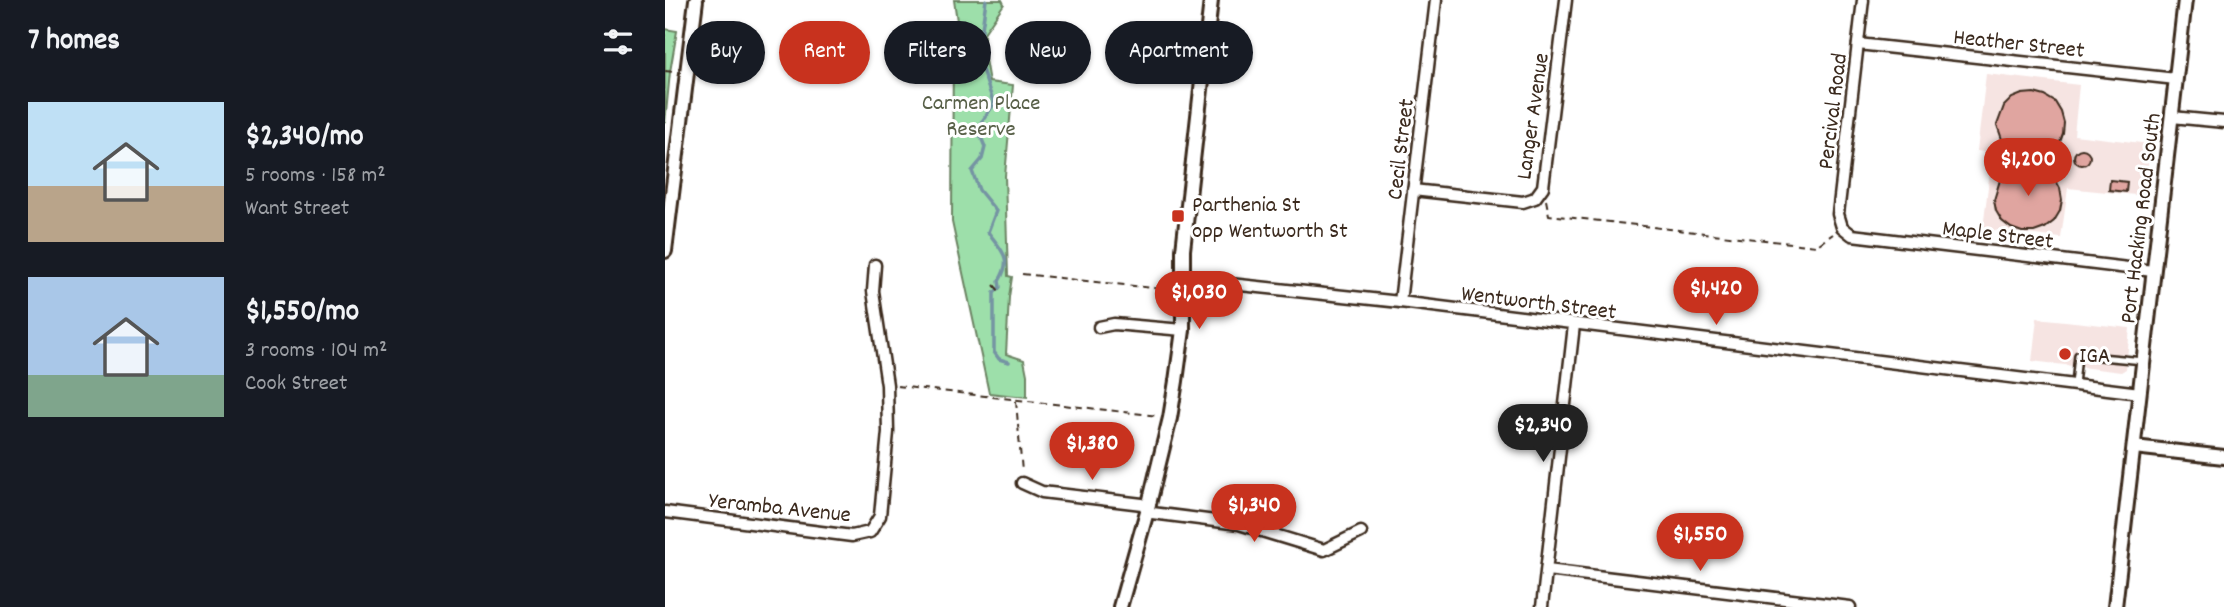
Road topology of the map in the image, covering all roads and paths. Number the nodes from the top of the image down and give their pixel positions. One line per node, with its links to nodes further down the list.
1 (696, 0): 13 (street)
2 (1211, 0): 20 (street)
3 (1436, 0): 12 (street, Cecil Street)
4 (1566, 0): 11 (street, Langer Avenue)
5 (1863, 0): 7 (street, Percival Road)
6 (2185, 0): 8 (street, Port Hacking Road South)
7 (1858, 44): 8 (street, Heather Street); 14 (street, Percival Road)
8 (2176, 79): 9 (street, Port Hacking Road South)
9 (2172, 117): 10 (street); 17 (street, Port Hacking Road South)
10 (2224, 122)
11 (1543, 187): 12 (street, Langer Avenue); 14 (path)
12 (1413, 190): 22 (street, Cecil Street)
13 (666, 219): 15 (street)
14 (1842, 227): 17 (street, Maple Street)
15 (665, 251)
16 (875, 265): 27 (street, Yeramba Avenue)
17 (2153, 271): 26 (street, Port Hacking Road South)
18 (1022, 274): 20 (path)
19 (994, 285): 21 (path)
20 (1183, 285): 22 (street, Wentworth Street); 25 (street)
21 (1000, 292)
22 (1400, 302): 23 (street, Wentworth Street)
23 (1574, 325): 28 (street, Wentworth Street); 38 (street)
24 (1099, 327): 25 (street)
25 (1183, 330): 31 (street)
26 (2144, 361): 28 (lane); 29 (street, Port Hacking Road South)
27 (887, 385): 30 (path); 36 (street, Yeramba Avenue)
28 (2075, 385): 29 (street, Wentworth Street)
29 (2140, 393): 32 (street, Port Hacking Road South)
30 (1016, 400): 31 (path); 34 (path)
31 (1170, 418): 35 (street)
32 (2134, 447): 33 (street); 42 (street, Port Hacking Road South)
33 (2224, 457)
34 (1022, 483): 35 (street)
35 (1148, 508): 37 (street); 39 (street)
36 (665, 512)
37 (1361, 532)
38 (1546, 570): 40 (street); 41 (street)
39 (1120, 607)
40 (1542, 607)
41 (1850, 607)
42 (2115, 607)

